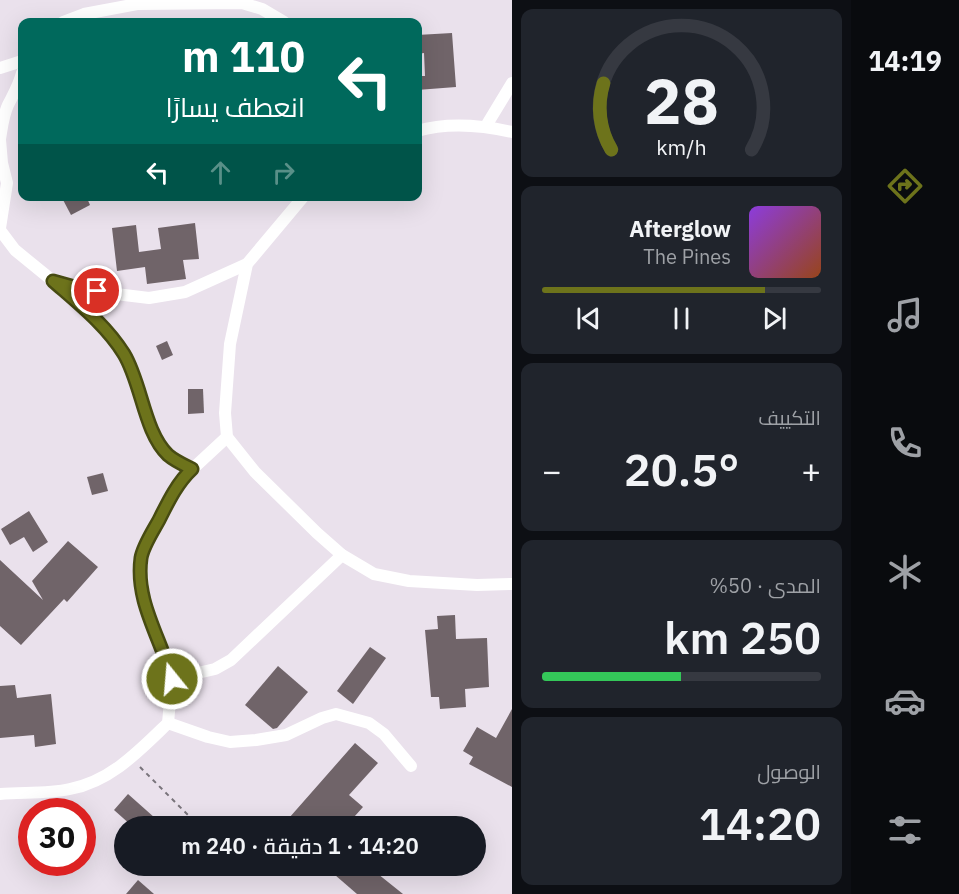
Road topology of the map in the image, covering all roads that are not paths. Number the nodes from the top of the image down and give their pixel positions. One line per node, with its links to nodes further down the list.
1 (74, 18): 2 (street)
2 (277, 18)
3 (18, 62): 4 (street)
4 (0, 68)
5 (512, 83): 7 (street)
6 (18, 88): 10 (street)
7 (486, 126): 8 (street); 9 (street)
8 (422, 130)
9 (512, 132)
10 (0, 139): 12 (street)
11 (300, 201): 13 (street)
12 (0, 229): 14 (street)
13 (247, 264): 14 (street); 15 (street)
14 (53, 281): 16 (street)
15 (227, 437): 16 (street); 17 (street)
16 (192, 469): 19 (street)
17 (342, 555): 18 (street); 19 (street)
18 (512, 584)
19 (172, 679): 20 (street)
20 (168, 723): 21 (street); 22 (street)
21 (411, 766)
22 (0, 794)

